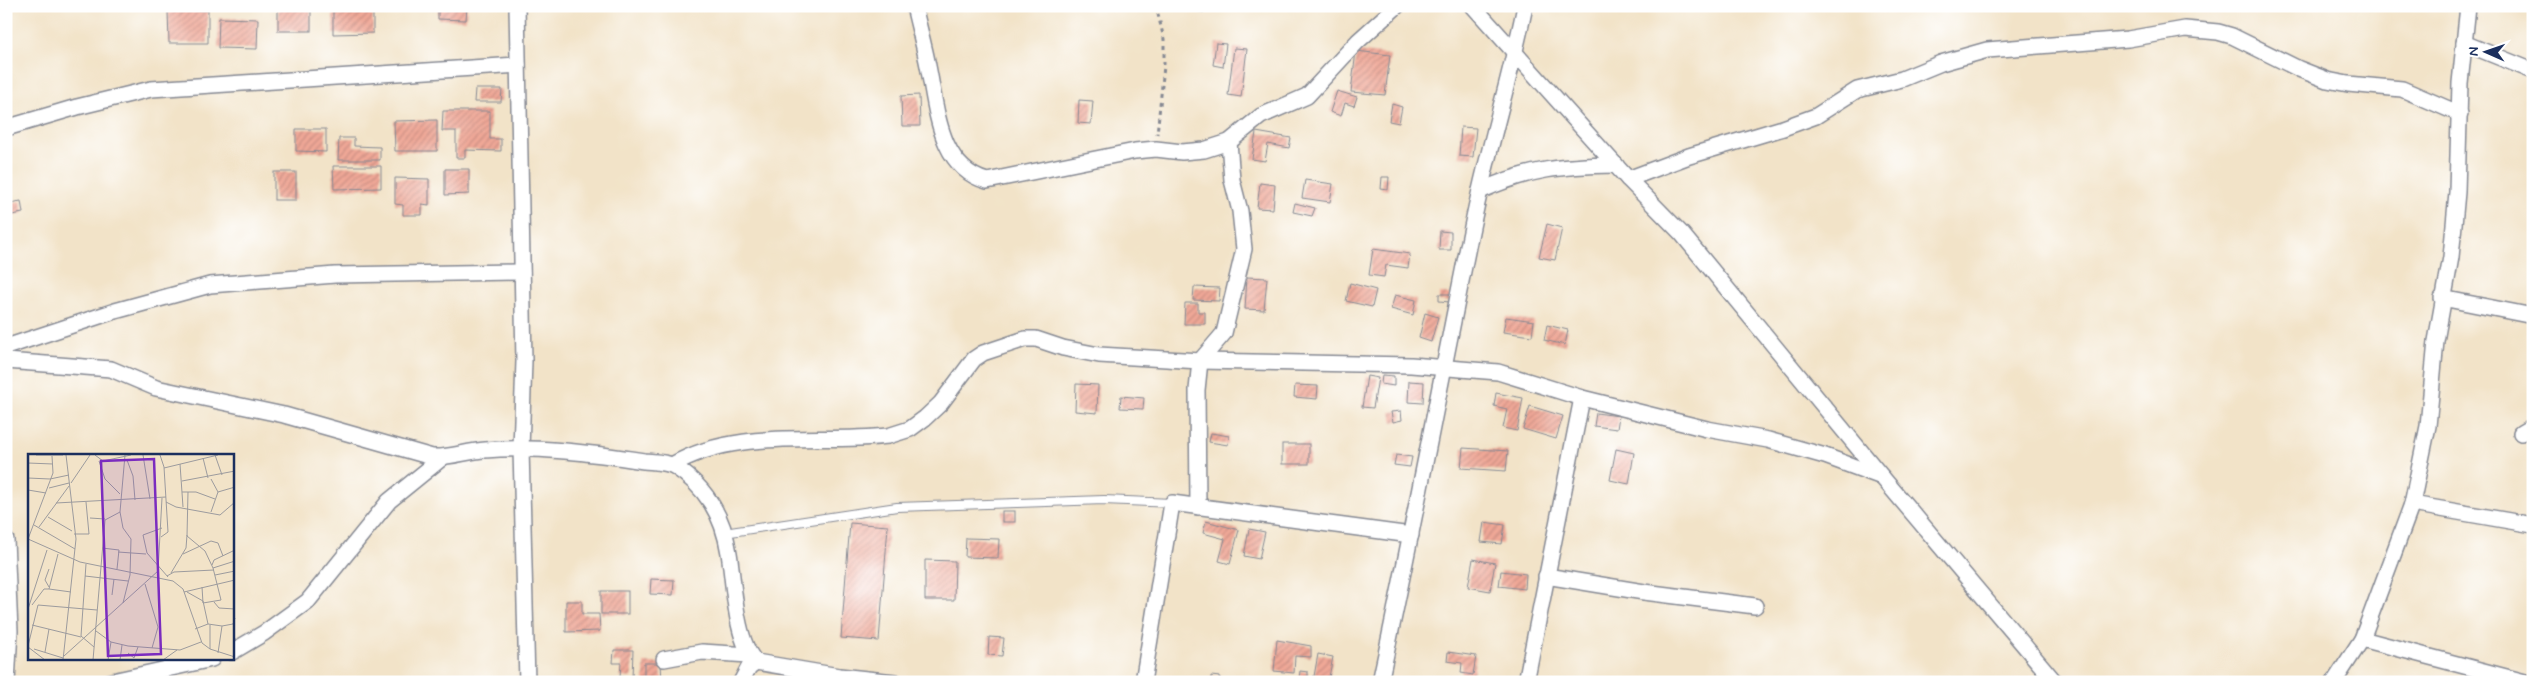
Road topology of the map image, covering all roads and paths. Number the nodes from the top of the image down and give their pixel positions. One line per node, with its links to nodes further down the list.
1 (517, 6): 10 (street)
2 (914, 6): 15 (street)
3 (1156, 6): 15 (path)
4 (1397, 6): 14 (street)
5 (1473, 6): 9 (street)
6 (1525, 6): 9 (street)
7 (2468, 6): 8 (street)
8 (2464, 43): 11 (street); 12 (street)
9 (1516, 52): 16 (street); 18 (street)
10 (518, 66): 13 (street); 19 (street)
11 (2533, 71)
12 (2460, 114): 17 (street); 20 (street)
13 (6, 128)
14 (1229, 142): 15 (street); 24 (street)
15 (1156, 149)
16 (1616, 165): 17 (street); 18 (street)
17 (1628, 179): 30 (street)
18 (1480, 191): 25 (street)
19 (522, 272): 22 (street); 27 (street)
20 (2442, 298): 21 (street); 32 (street)
21 (2533, 316)
22 (6, 347)
23 (6, 361): 28 (street)
24 (1200, 361): 25 (street); 29 (street); 33 (street)
25 (1442, 369): 26 (street); 36 (street)
26 (1582, 398): 30 (street); 38 (street)
27 (521, 449): 28 (street); 29 (street); 47 (street)
28 (442, 458): 41 (street)
29 (672, 465): 35 (street)
30 (1882, 477): 53 (street)
31 (1172, 503): 33 (street); 35 (lane); 50 (street)
32 (2412, 504): 34 (street); 40 (street)
33 (1198, 507): 36 (street)
34 (2533, 525)
35 (724, 533): 42 (street)
36 (1411, 535): 51 (street)
37 (6, 540): 45 (street)
38 (1546, 576): 39 (street); 52 (street)
39 (1755, 606)
40 (2362, 639): 54 (street); 55 (street)
41 (234, 651)
42 (753, 658): 43 (street); 48 (street); 49 (street)
43 (664, 659)
44 (207, 660): 46 (street)
45 (7, 682)
46 (108, 682)
47 (527, 682)
48 (741, 682)
49 (895, 682)
50 (1143, 682)
51 (1380, 682)
52 (1526, 682)
53 (2055, 682)
54 (2334, 682)
55 (2524, 682)

